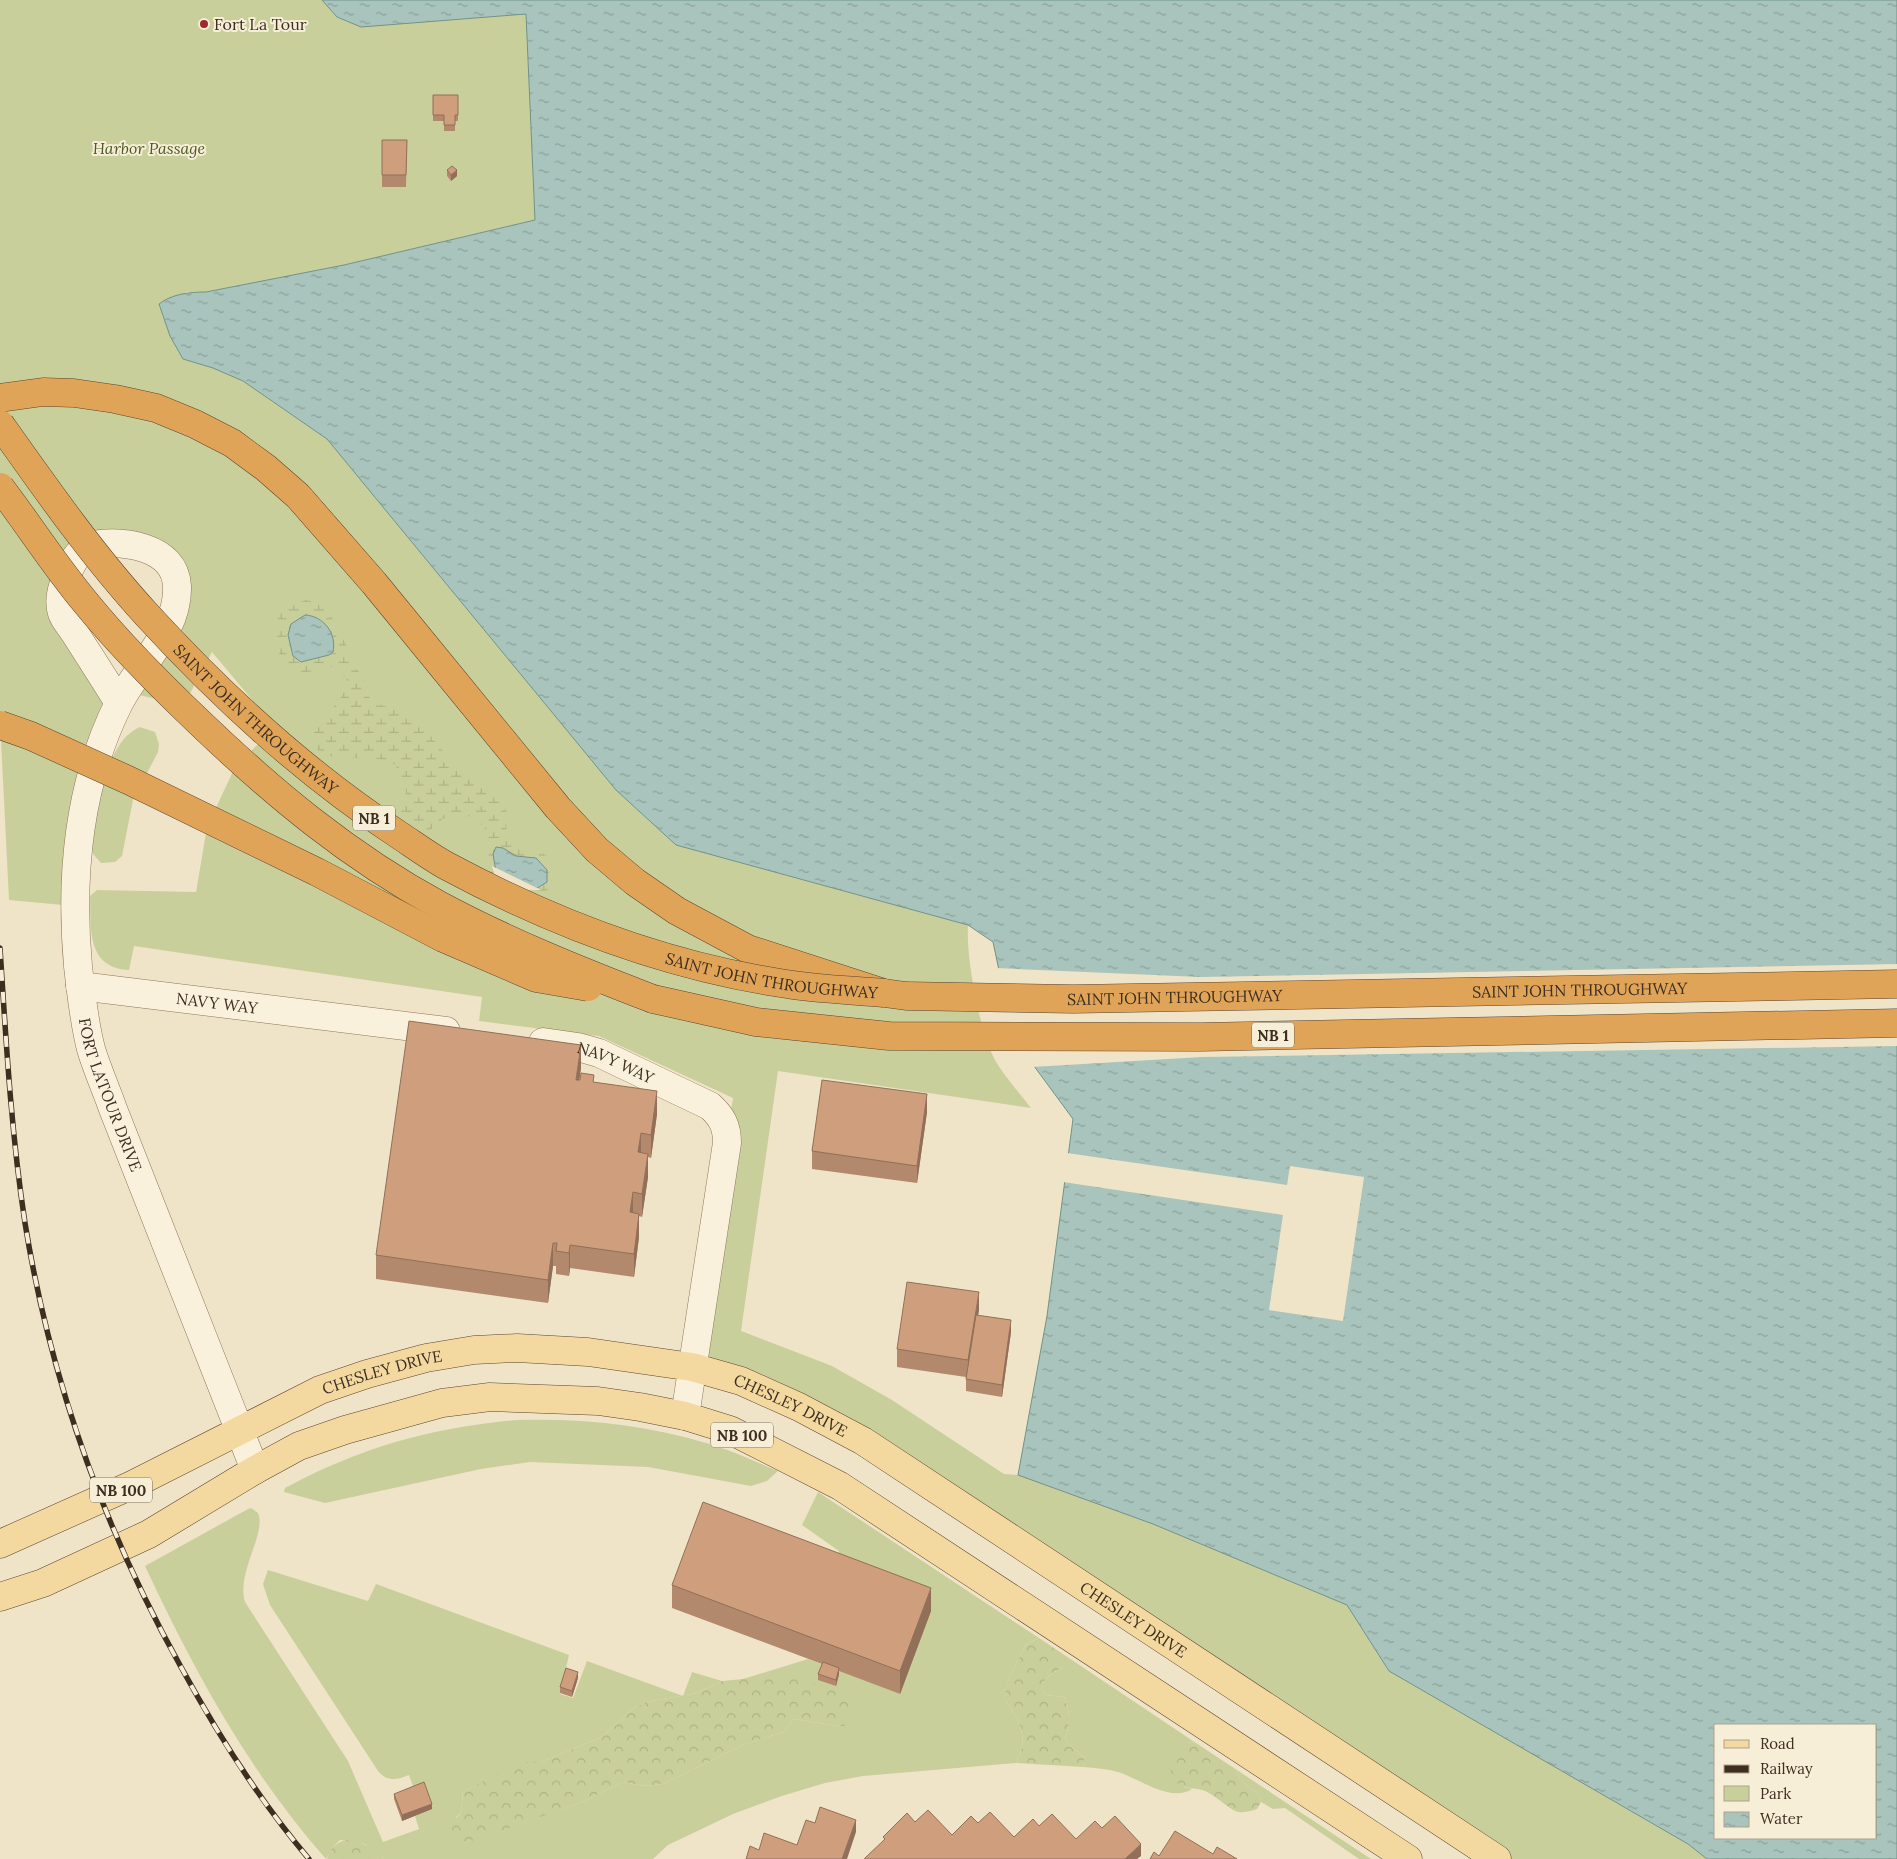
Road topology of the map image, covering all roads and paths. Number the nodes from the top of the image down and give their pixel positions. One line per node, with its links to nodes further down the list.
1 (0, 398): 8 (highway, bridge)
2 (0, 424): 8 (highway, SAINT JOHN THROUGHWAY / NB 1, bridge)
3 (0, 487): 9 (highway, NB 1, bridge)
4 (119, 703): 4 (street, FORT LATOUR DRIVE); 7 (street, FORT LATOUR DRIVE)
5 (0, 725): 9 (highway, bridge)
6 (1897, 984): 8 (highway, SAINT JOHN THROUGHWAY / NB 1)
7 (80, 986): 11 (street, NAVY WAY); 15 (street, FORT LATOUR DRIVE)
8 (884, 993)
9 (653, 999): 10 (highway, NB 1)
10 (1897, 1023)
11 (471, 1034)
12 (520, 1040): 13 (street, NAVY WAY)
13 (692, 1367): 14 (street, NAVY WAY); 15 (main road, CHESLEY DRIVE / NB 100); 20 (main road, CHESLEY DRIVE / NB 100)
14 (685, 1416): 16 (main road, NB 100); 19 (main road, NB 100)
15 (239, 1430): 16 (street, FORT LATOUR DRIVE); 17 (main road, CHESLEY DRIVE / NB 100)
16 (255, 1470): 18 (main road, NB 100)
17 (0, 1544)
18 (1, 1593)
19 (1408, 1859)
20 (1497, 1859)

